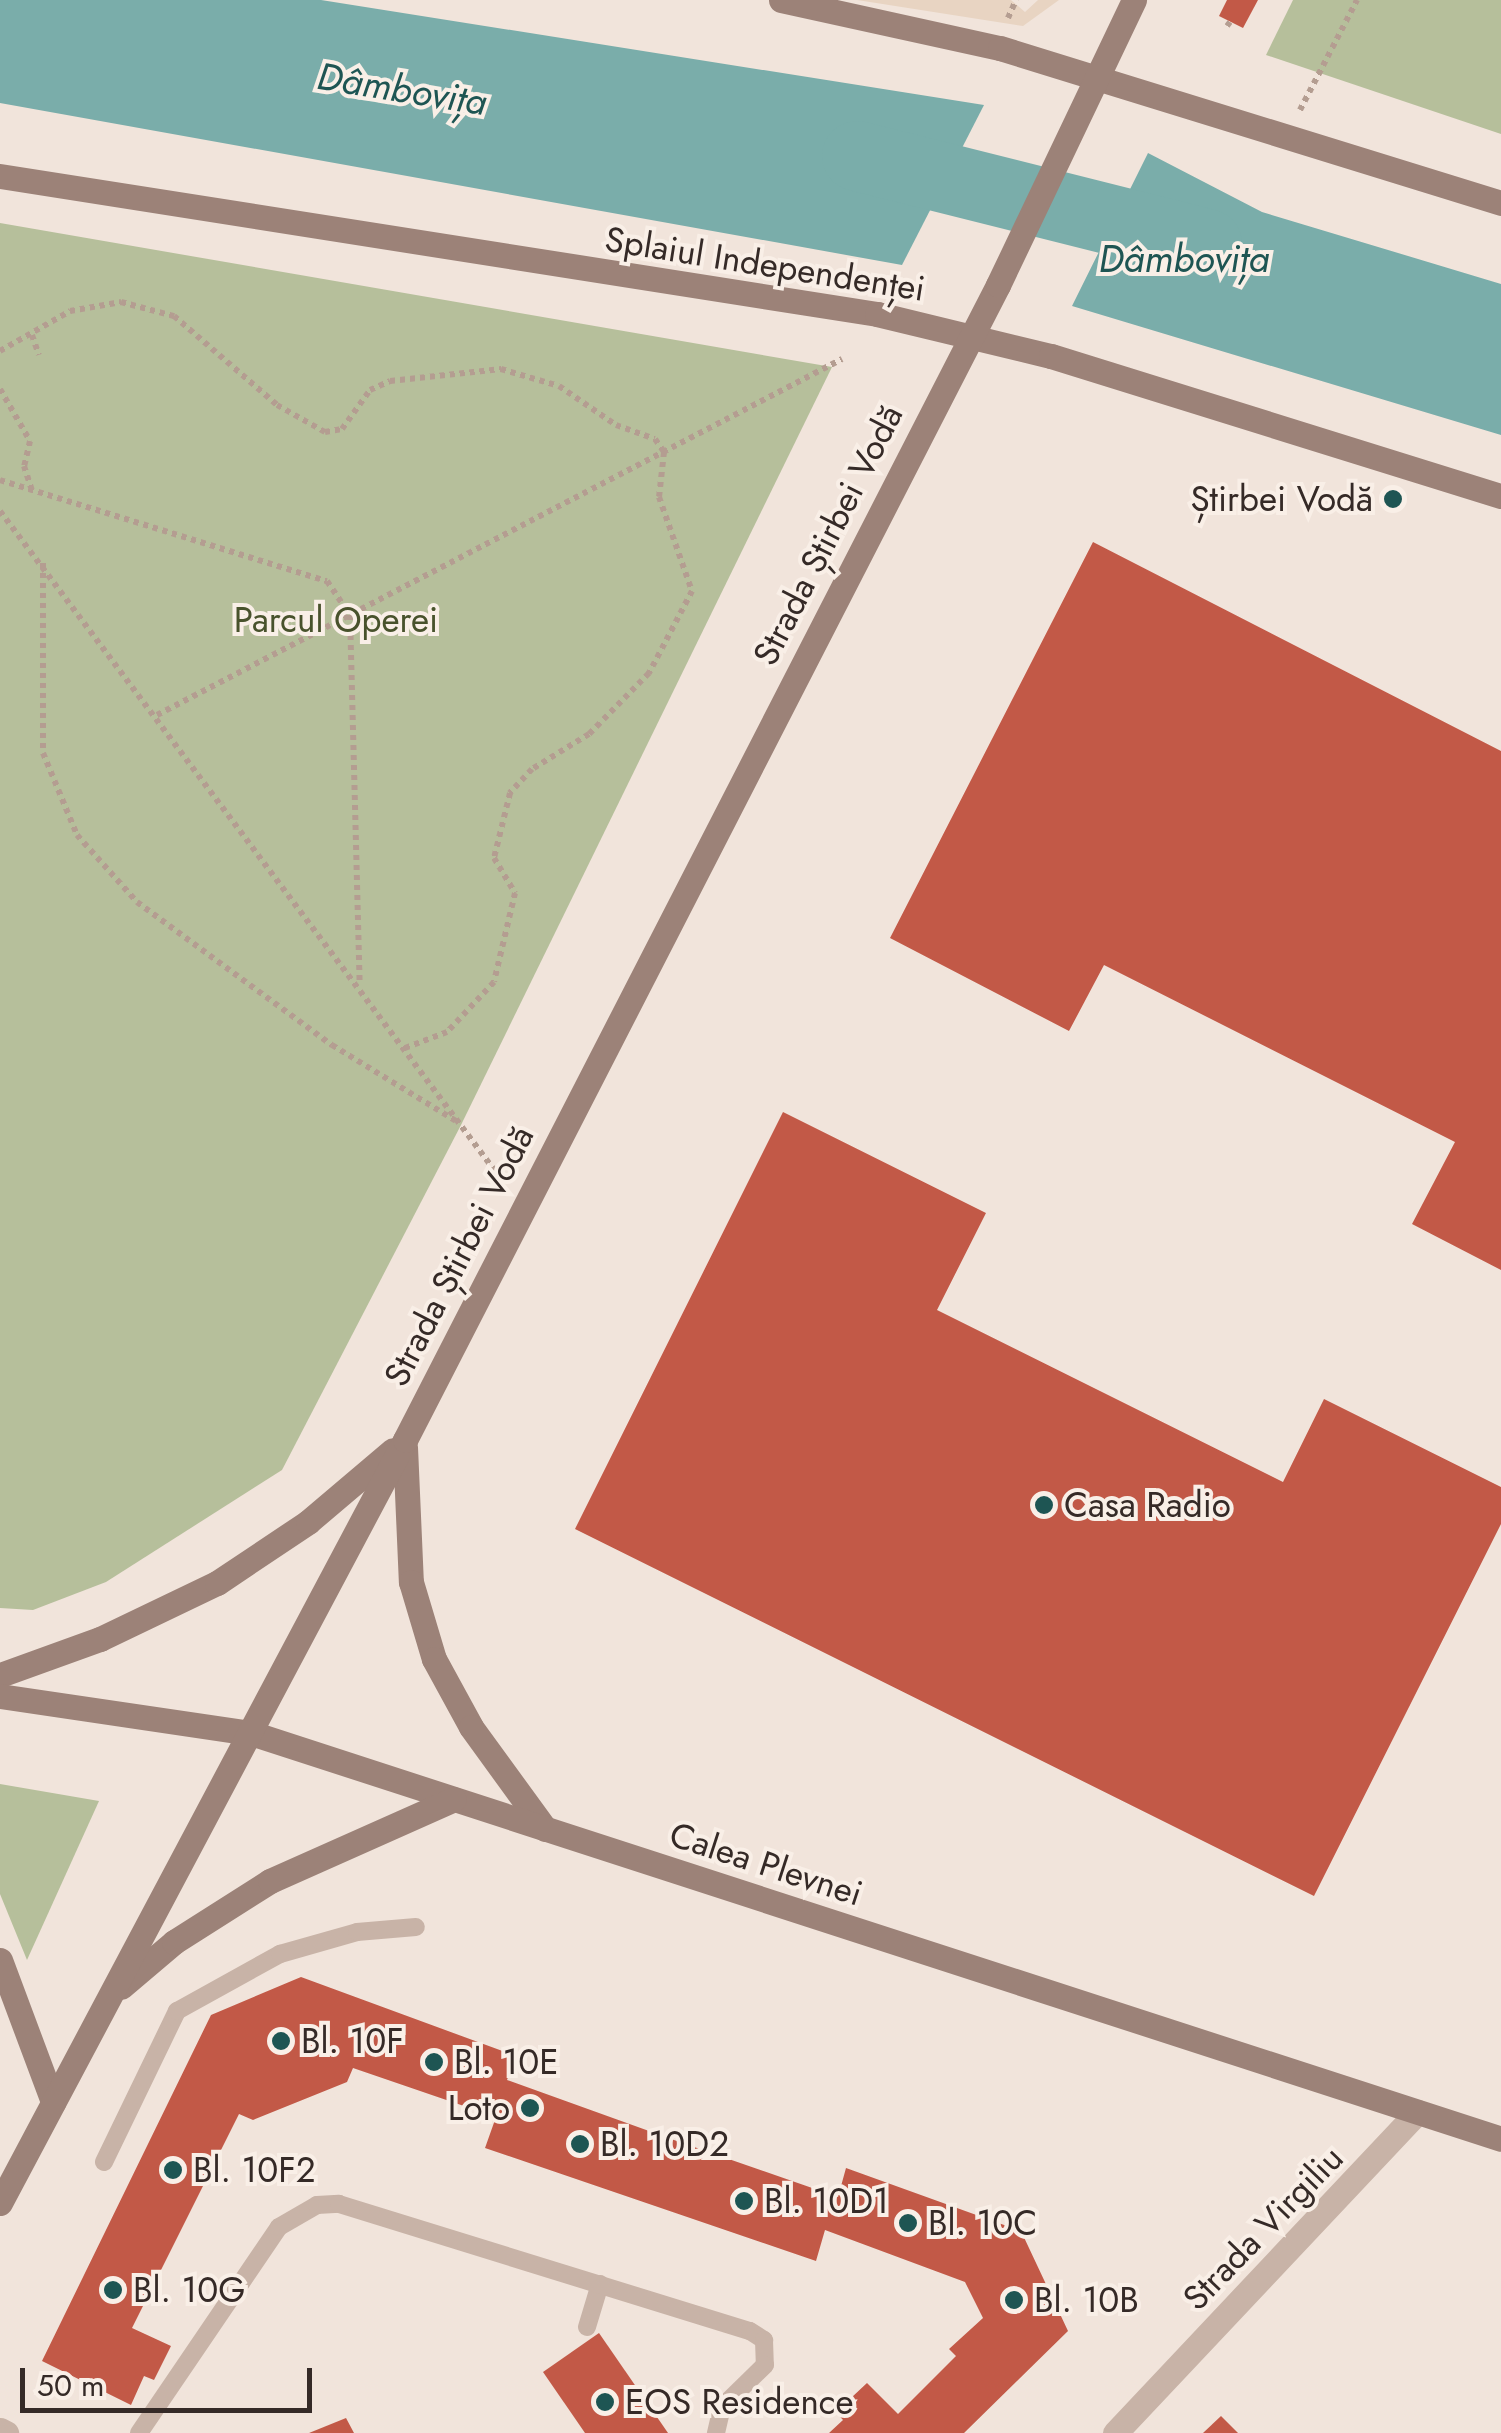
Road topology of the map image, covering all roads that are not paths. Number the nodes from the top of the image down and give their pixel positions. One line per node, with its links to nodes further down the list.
1 (781, 0): 3 (main road)
2 (1134, 0): 3 (main road, Strada Știrbei Vodă)
3 (1098, 76): 5 (main road); 6 (main road, Strada Știrbei Vodă)
4 (0, 176): 6 (main road, Splaiul Independenței)
5 (1501, 202)
6 (970, 335): 7 (main road, Splaiul Independenței); 8 (main road, Strada Știrbei Vodă)
7 (1501, 496)
8 (405, 1440): 9 (main road); 11 (main road, Strada Știrbei Vodă); 13 (main road)
9 (0, 1675)
10 (0, 1696): 11 (main road, Calea Plevnei)
11 (251, 1733): 12 (main road, Calea Plevnei); 16 (main road, Strada Știrbei Vodă)
12 (454, 1799): 13 (main road, Calea Plevnei); 16 (main road)
13 (545, 1830): 18 (main road, Calea Plevnei)
14 (416, 1927): 20 (lane)
15 (0, 1960): 17 (main road)
16 (110, 1997): 17 (main road, Strada Știrbei Vodă)
17 (53, 2102): 21 (main road, Strada Știrbei Vodă)
18 (1418, 2112): 19 (main road, Calea Plevnei); 26 (street, Strada Virgiliu)
19 (1501, 2139)
20 (104, 2162)
21 (0, 2203)
22 (600, 2284): 23 (lane); 24 (lane); 25 (lane)
23 (587, 2326)
24 (139, 2433)
25 (716, 2433)
26 (1115, 2433)

